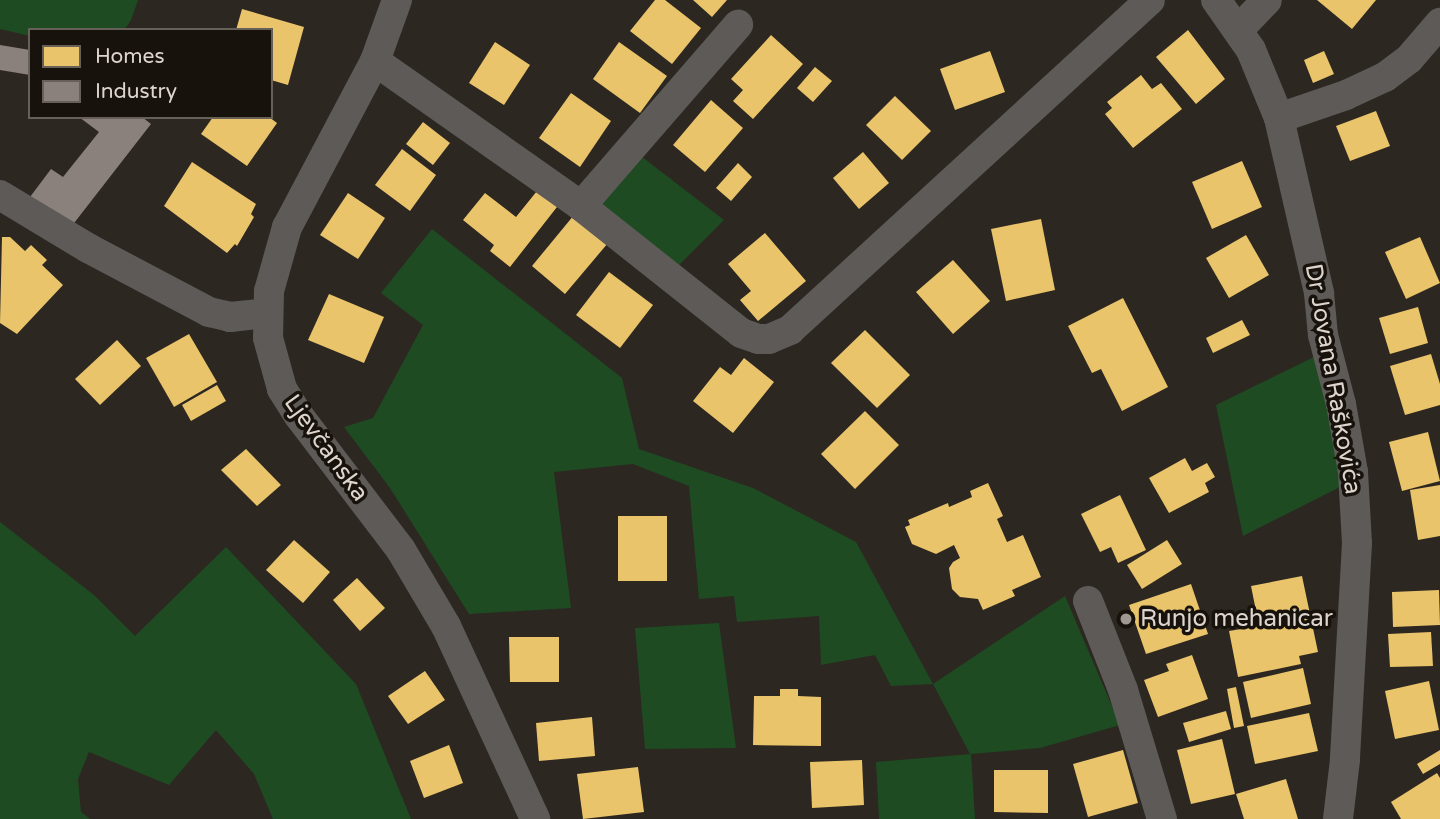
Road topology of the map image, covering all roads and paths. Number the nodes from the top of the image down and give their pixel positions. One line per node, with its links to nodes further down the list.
1 (397, 0): 8 (street, Ljevčanska)
2 (1150, 0): 11 (street)
3 (1216, 0): 7 (street, Dr Jovana Raškovića)
4 (1267, 0): 7 (street)
5 (1440, 23): 9 (street)
6 (738, 24): 11 (street)
7 (1239, 29): 9 (street, Dr Jovana Raškovića)
8 (375, 61): 11 (street); 12 (street, Ljevčanska)
9 (1279, 118): 16 (street, Dr Jovana Raškovića)
10 (0, 195): 12 (street)
11 (581, 206)
12 (267, 313): 14 (street, Ljevčanska)
13 (1088, 601): 15 (street)
14 (535, 819)
15 (1162, 819)
16 (1338, 819)

